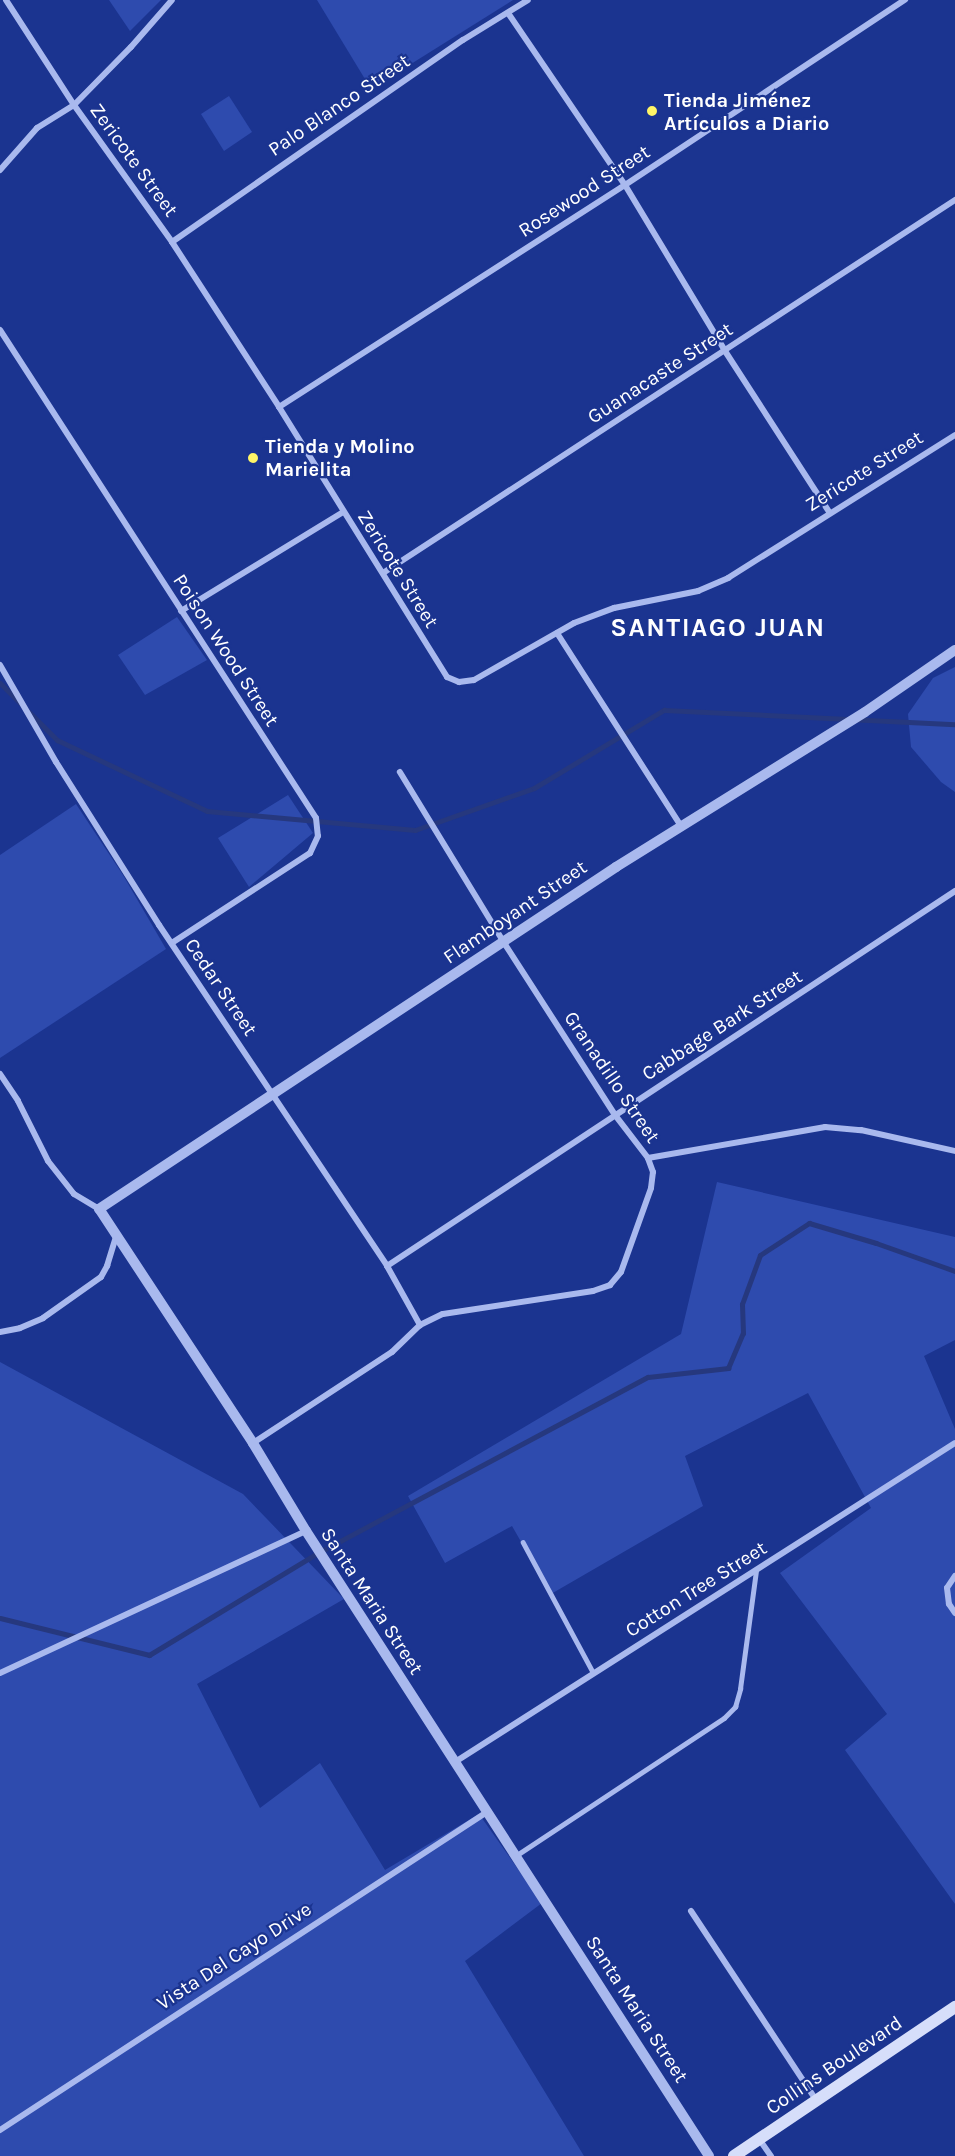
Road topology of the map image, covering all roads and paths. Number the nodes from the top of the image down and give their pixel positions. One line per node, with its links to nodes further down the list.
1 (6, 0): 7 (street, Zericote Street)
2 (172, 0): 7 (street)
3 (528, 0): 5 (street, Palo Blanco Street)
4 (905, 0): 9 (street, Rosewood Street)
5 (518, 3): 6 (street, Palo Blanco Street)
6 (508, 13): 9 (street); 11 (street, Palo Blanco Street)
7 (74, 105): 8 (street); 11 (street, Zericote Street)
8 (0, 170)
9 (625, 185): 13 (street); 14 (street, Rosewood Street)
10 (955, 200): 13 (street, Guanacaste Street)
11 (172, 242): 14 (street, Zericote Street)
12 (0, 330): 19 (street, Poison Wood Street)
13 (725, 351): 17 (street); 18 (street, Guanacaste Street)
14 (279, 407): 16 (street, Zericote Street)
15 (955, 435): 17 (street, Zericote Street)
16 (343, 512): 18 (street, Zericote Street); 19 (street)
17 (829, 512): 20 (street, Zericote Street)
18 (383, 573): 20 (street, Zericote Street)
19 (181, 611): 27 (street, Poison Wood Street)
20 (557, 633): 24 (street)
21 (955, 651): 24 (street, Flamboyant Street)
22 (0, 665): 27 (street, Cedar Street)
23 (400, 772): 26 (street, Granadillo Street)
24 (681, 826): 26 (street, Flamboyant Street)
25 (955, 891): 30 (street, Cabbage Bark Street)
26 (503, 941): 29 (street, Flamboyant Street); 30 (street, Granadillo Street)
27 (172, 943): 29 (street, Cedar Street)
28 (0, 1074): 33 (street, Santa Maria Street)
29 (273, 1096): 33 (street, Flamboyant Street); 35 (street, Cedar Street)
30 (615, 1115): 32 (street, Granadillo Street); 35 (street, Cabbage Bark Street)
31 (955, 1151): 32 (street)
32 (648, 1158): 36 (street, Granadillo Street)
33 (99, 1209): 34 (street, Santa Maria Street)
34 (117, 1236): 37 (street); 38 (street, Santa Maria Street)
35 (387, 1266): 36 (street, Cedar Street)
36 (420, 1325): 38 (street, Granadillo Street)
37 (0, 1332)
38 (253, 1443): 40 (street, Santa Maria Street)
39 (955, 1443): 42 (street, Cotton Tree Street)
40 (306, 1532): 46 (street); 47 (street, Santa Maria Street)
41 (523, 1542): 45 (lane)
42 (756, 1570): 45 (street, Cotton Tree Street); 49 (lane)
43 (955, 1576): 44 (street)
44 (955, 1614)
45 (593, 1672): 47 (street, Cotton Tree Street)
46 (0, 1673)
47 (454, 1762): 48 (street, Santa Maria Street)
48 (487, 1812): 49 (street, Santa Maria Street); 53 (street, Vista Del Cayo Drive)
49 (517, 1855): 55 (street, Santa Maria Street)
50 (691, 1911): 52 (street)
51 (955, 2007): 52 (main road, Collins Boulevard)
52 (816, 2100): 54 (main road, Collins Boulevard)
53 (0, 2130)
54 (759, 2139): 56 (main road, Collins Boulevard); 57 (street)
55 (709, 2156)
56 (734, 2156)
57 (771, 2156)

